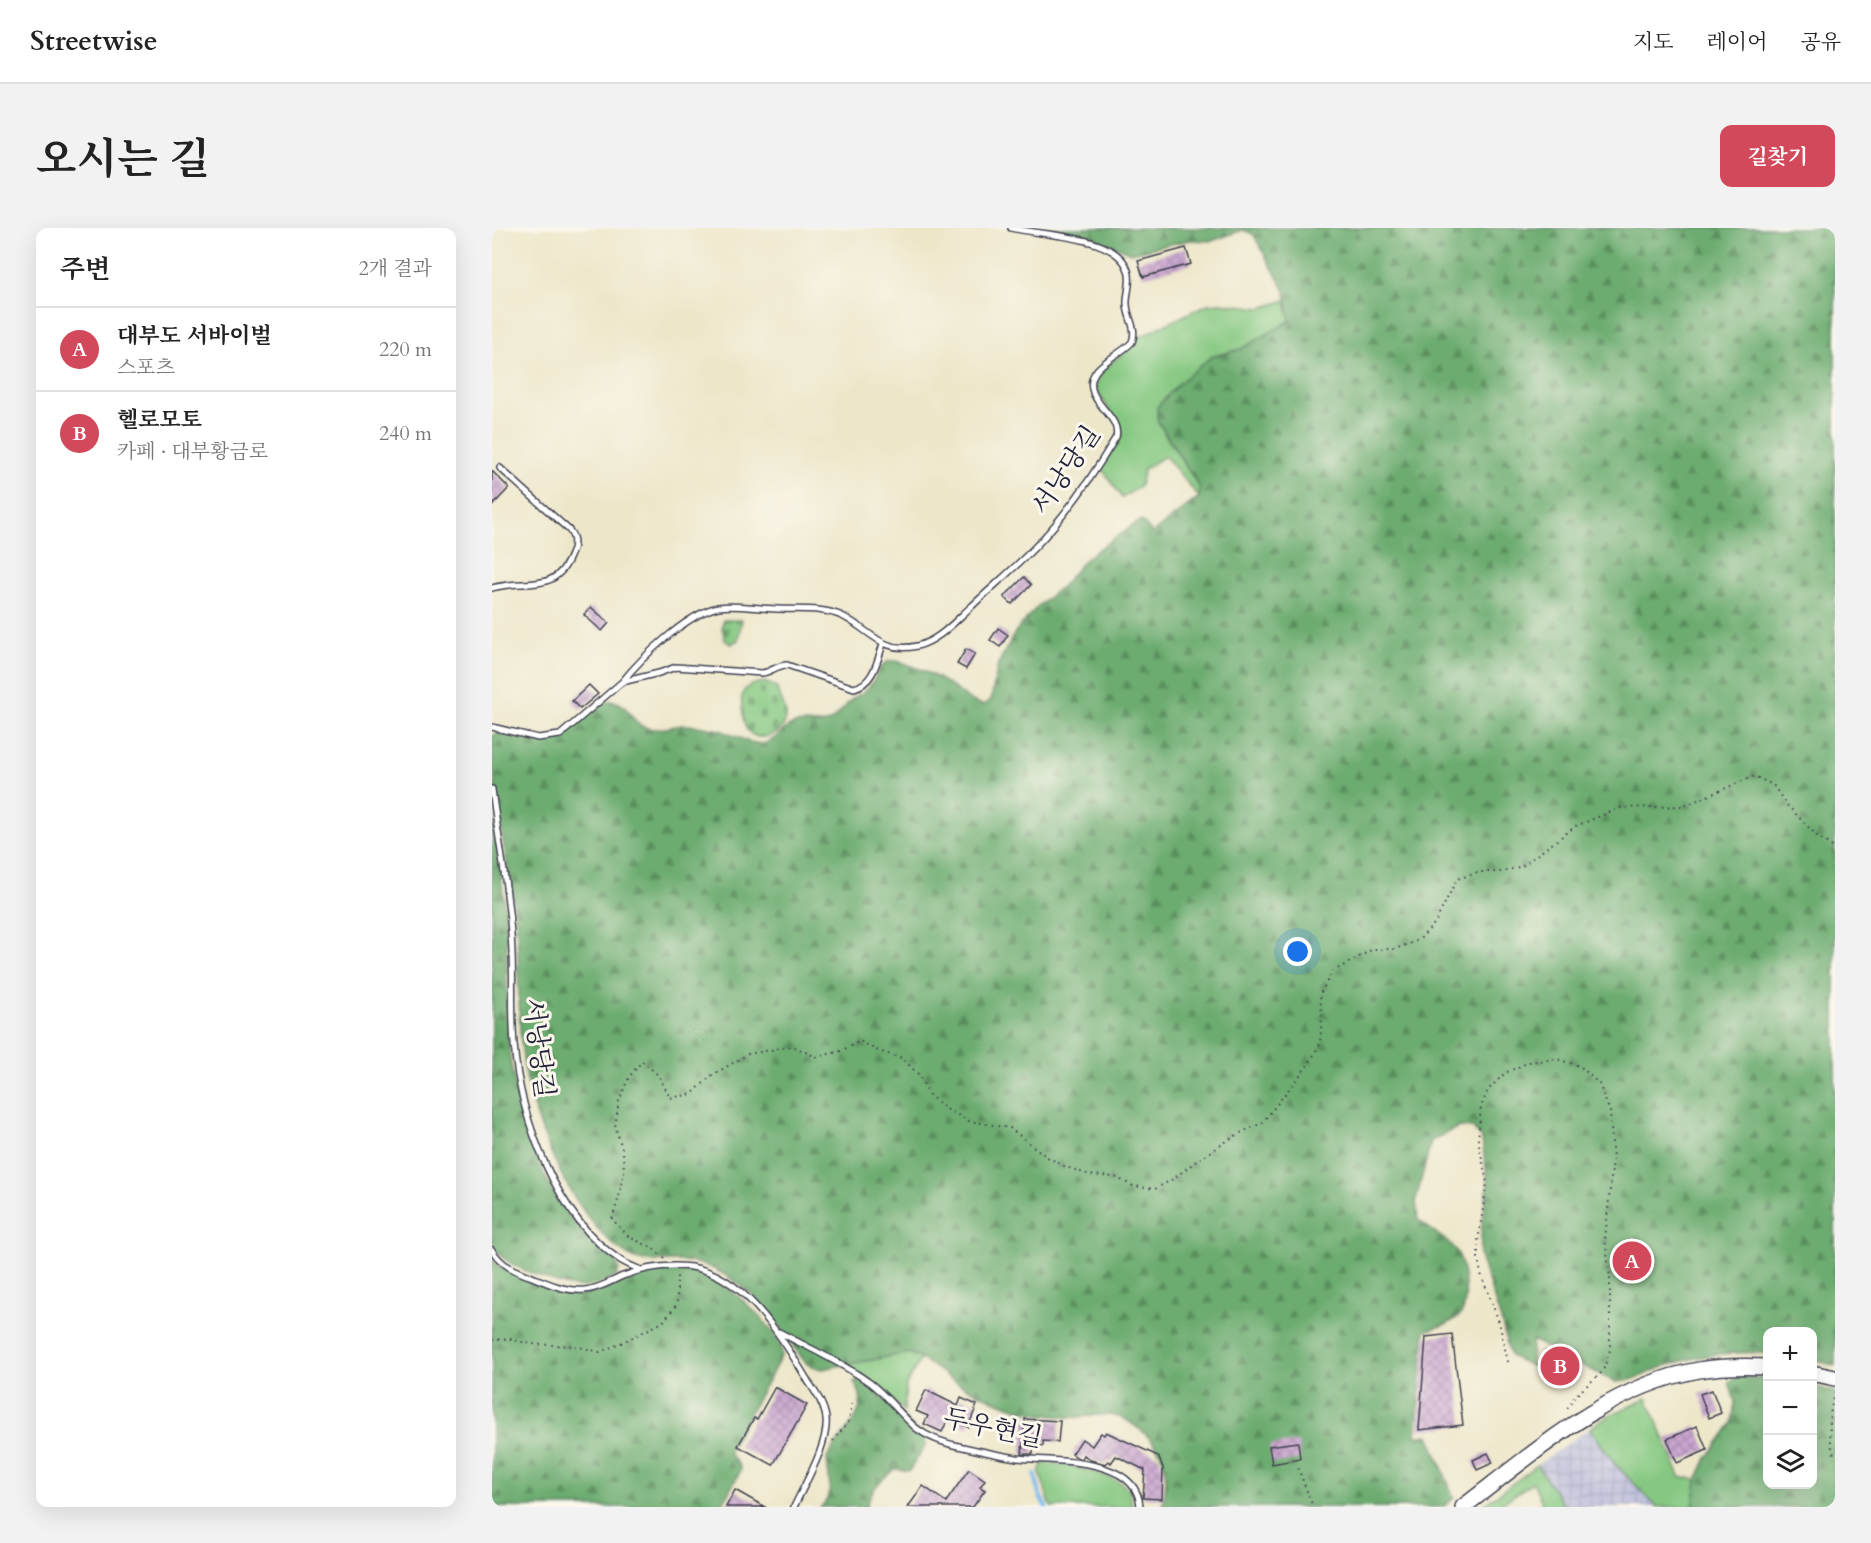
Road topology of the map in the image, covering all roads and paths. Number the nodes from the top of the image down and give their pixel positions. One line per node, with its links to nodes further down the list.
1 (1011, 228): 4 (lane, 서낭당길)
2 (500, 468): 3 (lane)
3 (492, 588)
4 (883, 644): 5 (lane); 5 (lane)
5 (622, 682): 6 (lane)
6 (492, 727)
7 (492, 789): 11 (lane, 서낭당길)
8 (1835, 849): 10 (path)
9 (492, 1250): 11 (lane)
10 (663, 1267): 11 (lane); 13 (lane)
11 (641, 1270)
12 (677, 1276): 14 (path)
13 (776, 1330): 23 (lane); 26 (lane, 두우현길)
14 (492, 1340)
15 (1508, 1362): 21 (path)
16 (1763, 1367): 28 (main road)
17 (1817, 1374): 18 (main road)
18 (1835, 1378)
19 (1835, 1393): 22 (path)
20 (852, 1402): 23 (path)
21 (1564, 1415)
22 (1835, 1458)
23 (815, 1461): 25 (lane)
24 (1298, 1468): 27 (path)
25 (794, 1507)
26 (1140, 1507)
27 (1313, 1507)
28 (1463, 1507)

